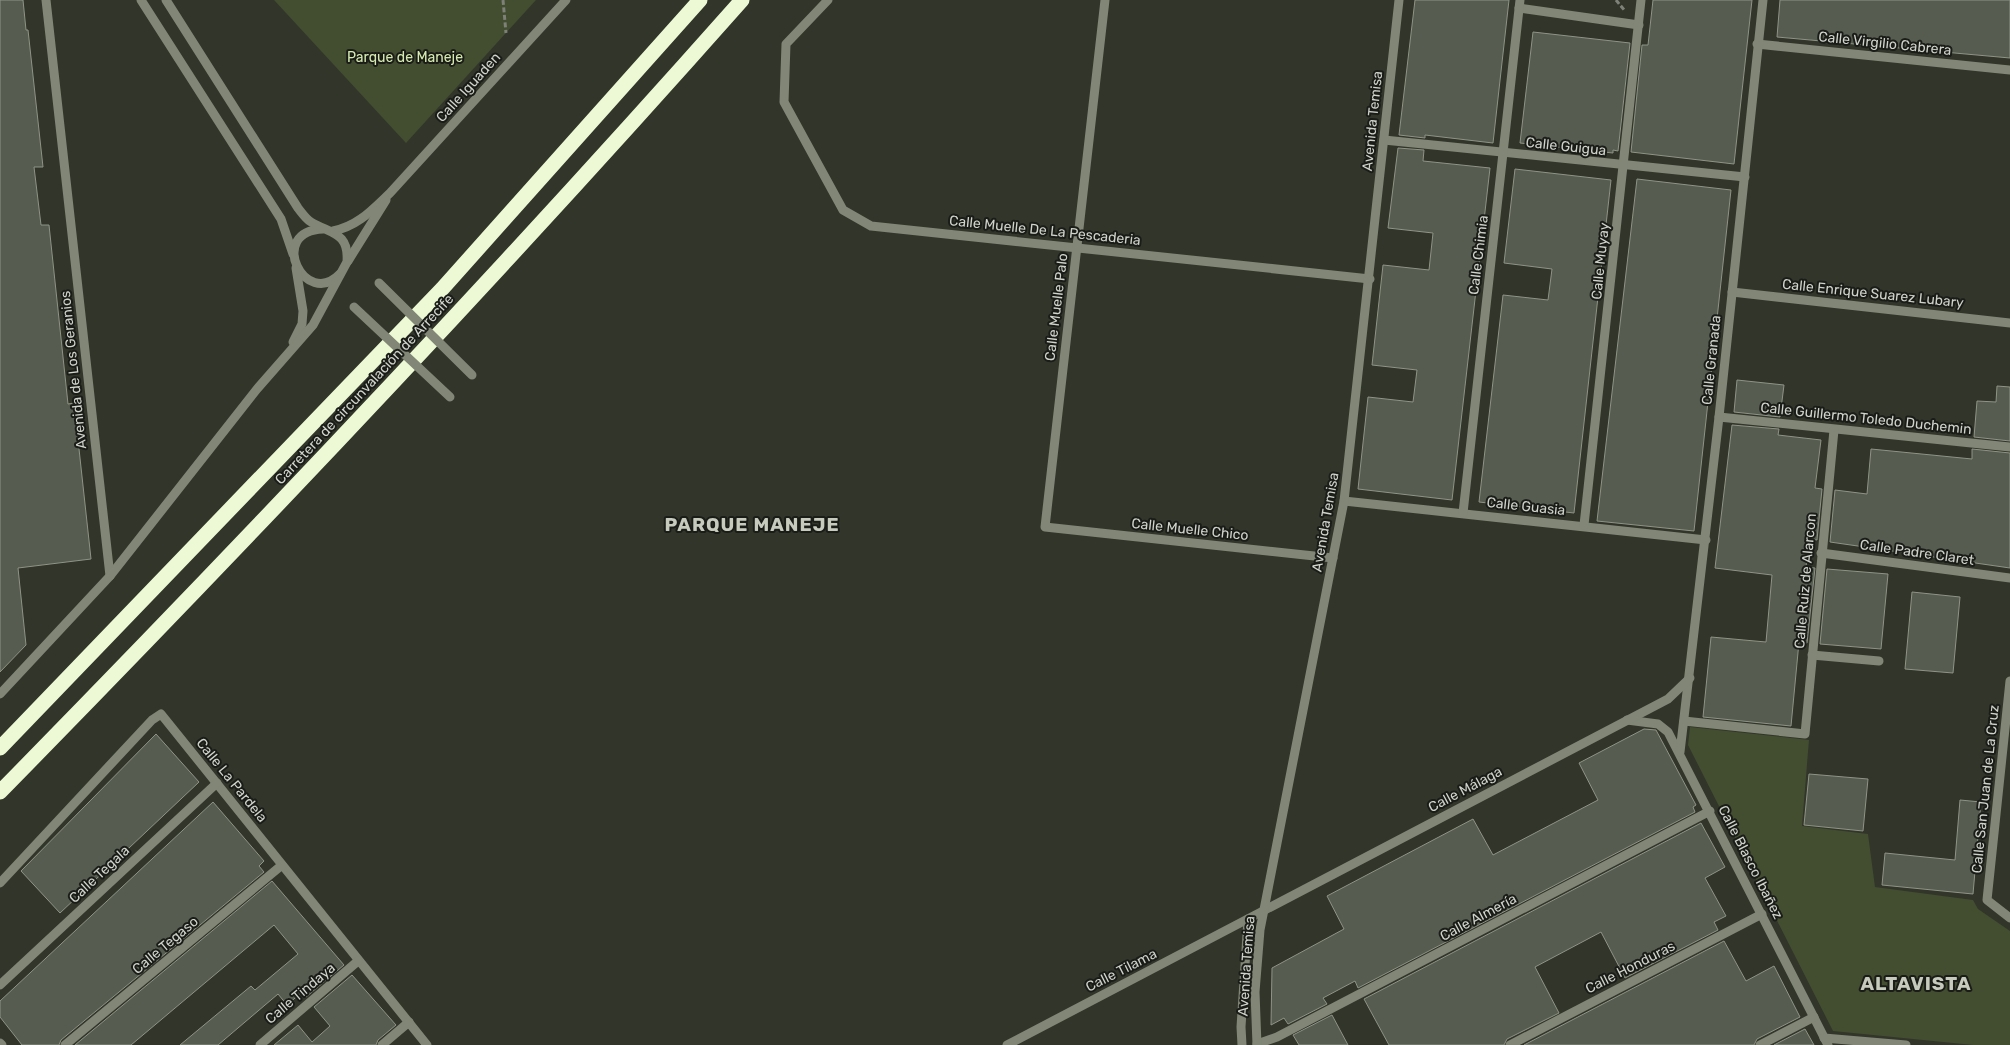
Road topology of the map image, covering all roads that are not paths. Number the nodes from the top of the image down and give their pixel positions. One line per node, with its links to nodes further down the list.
1 (46, 0): 44 (street, Avenida de Los Geranios)
2 (141, 0): 23 (street)
3 (166, 0): 21 (street)
4 (566, 0): 20 (street, Calle Iguaden)
5 (700, 0): 53 (highway, Carretera de circunvalación de Arrecife)
6 (742, 0): 56 (highway, Carretera de circunvalación de Arrecife)
7 (828, 0): 22 (street, Calle Muelle De La Pescaderia)
8 (1104, 0): 22 (street, Calle Muelle Palo)
9 (1399, 0): 16 (street, Avenida Temisa)
10 (1642, 0): 13 (street, Calle Muyay)
11 (1762, 0): 14 (street, Calle Granada)
12 (1519, 4): 13 (street); 17 (street, Calle Chimia)
13 (1639, 25): 18 (street, Calle Muyay)
14 (1757, 44): 15 (street, Calle Virgilio Cabrera); 19 (street, Calle Granada)
15 (2010, 70)
16 (1384, 140): 17 (street, Calle Guigua); 26 (street, Avenida Temisa)
17 (1504, 153): 18 (street, Calle Guigua); 38 (street, Calle Chimia)
18 (1624, 166): 19 (street, Calle Guigua); 39 (street, Calle Muyay)
19 (1745, 177): 28 (street, Calle Granada)
20 (390, 193): 21 (street, Calle Iguaden); 25 (street, Calle Iguaden)
21 (328, 230): 23 (street); 25 (street)
22 (1077, 246): 26 (street, Calle Muelle De La Pescaderia); 40 (street, Calle Muelle Palo)
23 (294, 254): 24 (street)
24 (295, 265): 25 (street); 31 (street)
25 (345, 266): 31 (street, Calle Iguaden)
26 (1370, 279): 37 (street, Avenida Temisa)
27 (379, 282): 32 (street, bridge)
28 (1732, 292): 30 (street, Calle Enrique Suarez Lubary); 34 (street, Calle Granada)
29 (354, 307): 33 (street, bridge)
30 (2010, 322)
31 (288, 352): 44 (street)
32 (472, 375)
33 (450, 397)
34 (1719, 417): 35 (street, Calle Guillermo Toledo Duchemin); 41 (street, Calle Granada)
35 (1834, 430): 36 (street, Calle Guillermo Toledo Duchemin); 42 (street, Calle Ruiz de Alarcon)
36 (2010, 447)
37 (1344, 501): 38 (street, Calle Guasia); 43 (street, Avenida Temisa)
38 (1463, 513): 39 (street, Calle Guasia)
39 (1584, 525): 41 (street, Calle Guasia)
40 (1045, 528): 43 (street, Calle Muelle Chico)
41 (1706, 540): 48 (street, Calle Granada)
42 (1821, 553): 45 (street, Calle Padre Claret); 46 (street, Calle Ruiz de Alarcon)
43 (1333, 558): 60 (street, Avenida Temisa)
44 (110, 576): 50 (street)
45 (2010, 578)
46 (1812, 656): 47 (street); 52 (street, Calle Ruiz de Alarcon)
47 (1879, 661)
48 (1690, 678): 51 (street, Calle Málaga); 52 (street, Calle Granada)
49 (2010, 681): 62 (street, Calle San Juan de La Cruz)
50 (0, 694)
51 (1627, 720): 54 (street, Calle Blasco Ibañez); 60 (street, Calle Málaga)
52 (1684, 722): 54 (street, Calle Granada)
53 (0, 748)
54 (1680, 752): 57 (street, Calle Blasco Ibañez)
55 (217, 783): 58 (street, Calle La Pardela); 59 (street, Calle La Pardela); 65 (street, Calle Tegala)
56 (0, 792)
57 (1710, 811): 61 (street, Calle Blasco Ibañez); 75 (street, Calle Almería)
58 (282, 865): 64 (street, Calle La Pardela); 69 (street, Calle Tegaso)
59 (0, 883)
60 (1263, 910): 63 (street, Calle Málaga); 75 (street, Avenida Temisa)
61 (1762, 914): 66 (street, Calle Blasco Ibañez); 76 (street, Calle Honduras)
62 (2010, 918)
63 (1248, 919): 73 (street, Calle Tilama); 74 (street, Avenida Temisa)
64 (358, 961): 67 (street, Calle La Pardela); 70 (street, Calle Tindaya)
65 (0, 985)
66 (1814, 1017): 68 (street, Calle Blasco Ibañez); 77 (street)
67 (408, 1022): 71 (street); 72 (street, Calle La Pardela)
68 (1826, 1042): 78 (street)
69 (65, 1045)
70 (260, 1045)
71 (382, 1045)
72 (427, 1045)
73 (1007, 1045)
74 (1242, 1045)
75 (1257, 1045)
76 (1510, 1045)
77 (1760, 1045)
78 (1906, 1045)

